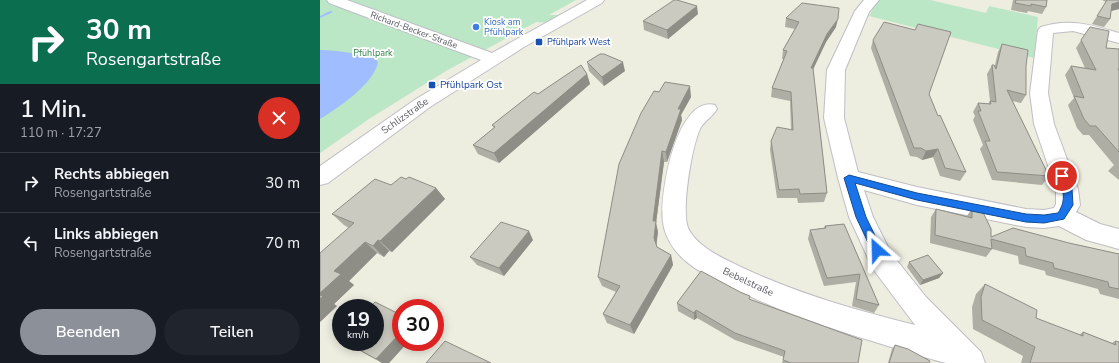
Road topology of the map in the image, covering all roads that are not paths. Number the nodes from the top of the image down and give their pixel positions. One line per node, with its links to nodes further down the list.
1 (334, 0): 5 (street, Richard-Becker-Straße)
2 (597, 0): 5 (street, Schlizstraße)
3 (872, 0): 8 (street)
4 (1119, 38): 9 (street)
5 (494, 59): 7 (street, Schlizstraße)
6 (708, 109): 11 (street, Bebelstraße)
7 (320, 177)
8 (849, 178): 9 (street); 11 (street)
9 (1061, 216): 10 (street)
10 (1119, 239)
11 (964, 357)

